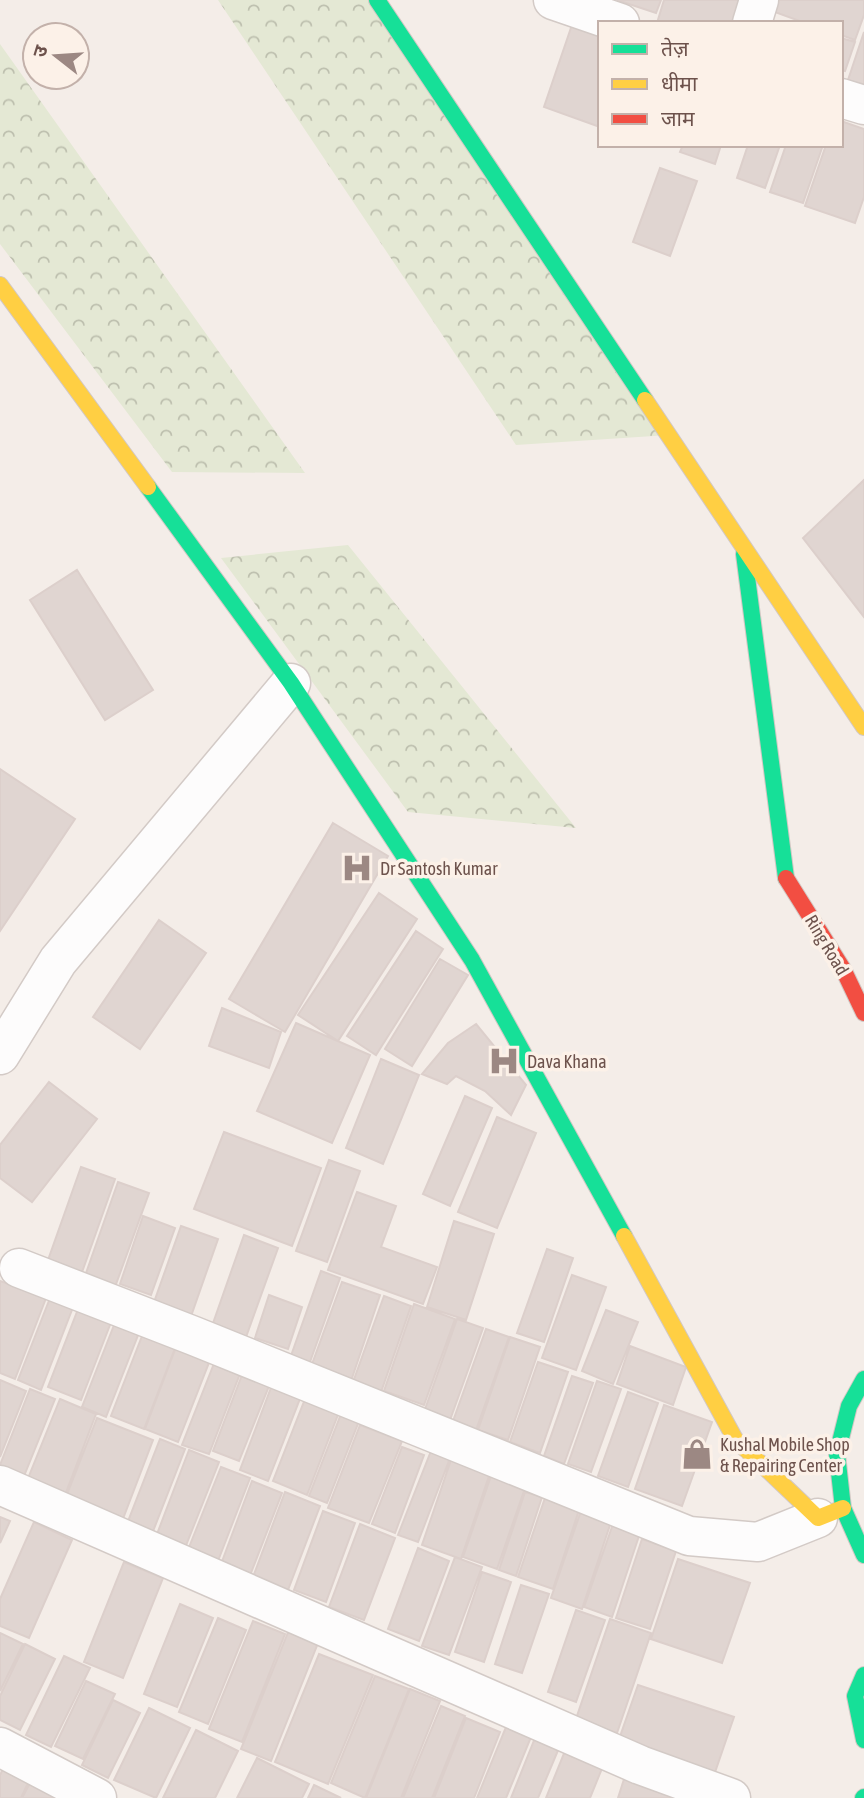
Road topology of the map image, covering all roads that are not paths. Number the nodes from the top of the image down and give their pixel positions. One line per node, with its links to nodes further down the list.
1 (377, 0): 9 (street)
2 (553, 0): 4 (street)
3 (759, 0): 5 (street)
4 (614, 21)
5 (753, 21)
6 (843, 99): 7 (street)
7 (864, 105)
8 (0, 285): 10 (street)
9 (743, 545): 11 (street); 12 (street, Ring Road)
10 (291, 683): 13 (street); 17 (street)
11 (864, 727)
12 (864, 1013)
13 (0, 1055)
14 (19, 1268): 17 (street)
15 (864, 1379): 17 (street)
16 (0, 1485): 23 (street)
17 (830, 1513): 18 (street)
18 (864, 1555)
19 (864, 1675): 20 (street)
20 (864, 1740)
21 (0, 1747): 22 (street)
22 (97, 1798)
23 (731, 1798)

